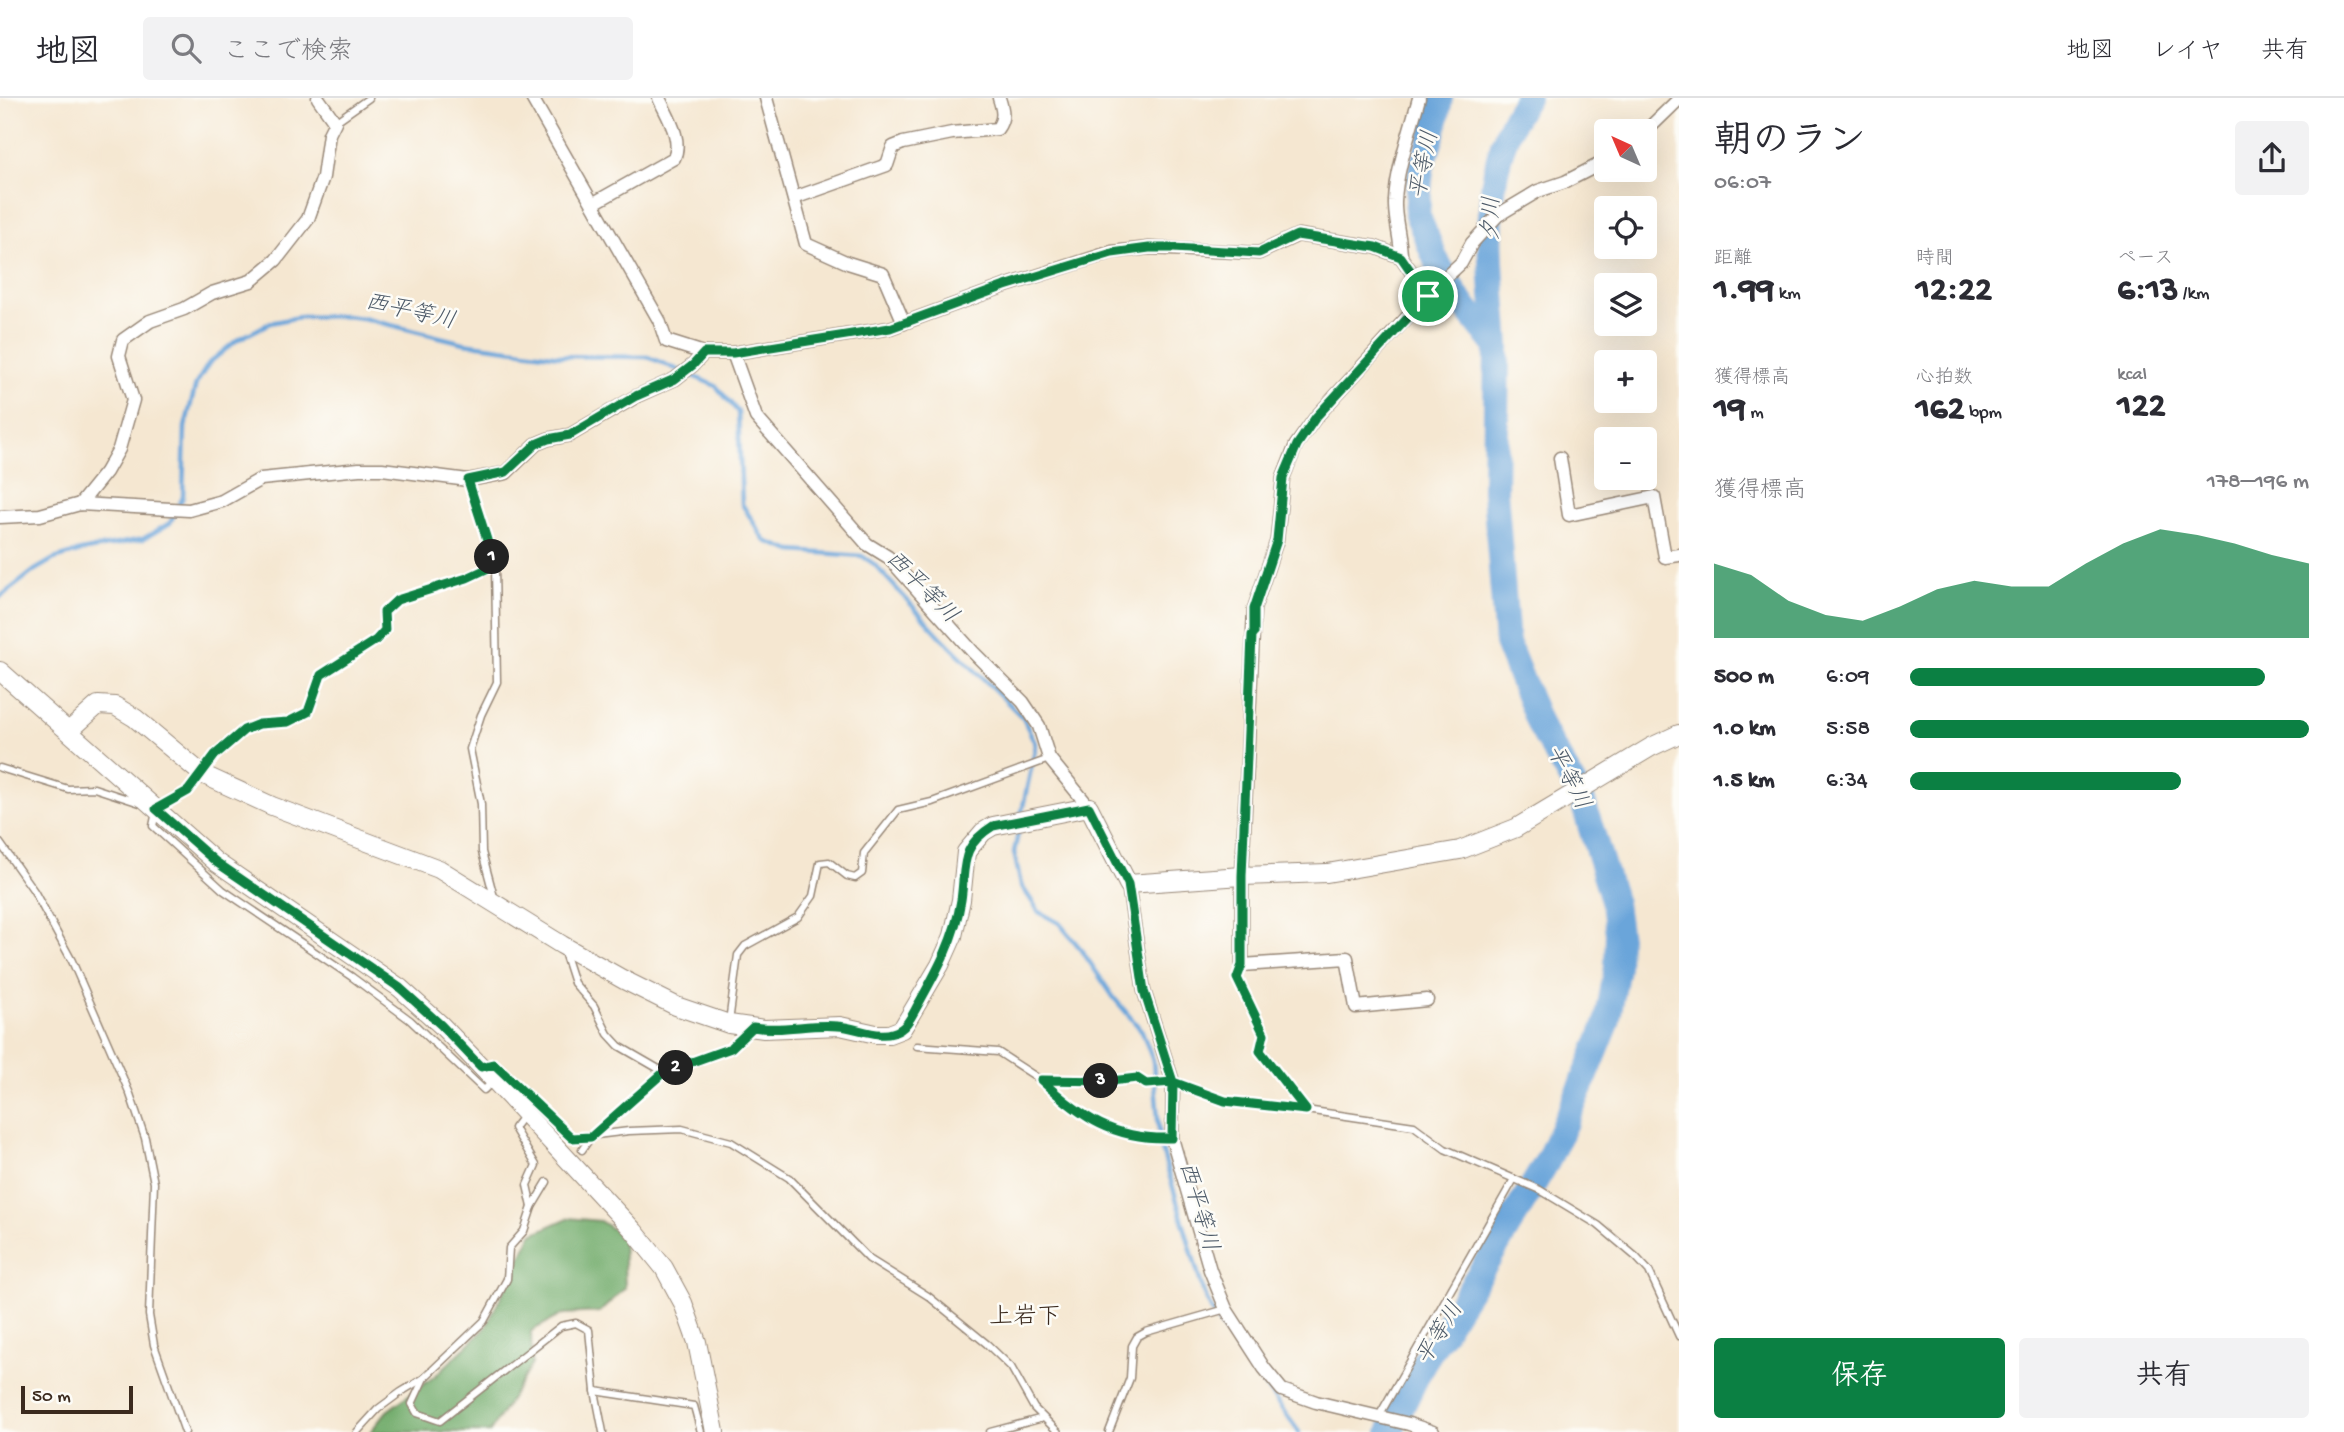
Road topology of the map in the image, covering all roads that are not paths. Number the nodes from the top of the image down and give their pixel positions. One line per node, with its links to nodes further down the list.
1 (318, 98): 10 (street)
2 (369, 98): 10 (lane)
3 (532, 98): 13 (street)
4 (659, 98): 13 (street)
5 (766, 98): 12 (street)
6 (999, 98): 12 (street)
7 (1419, 98): 14 (street)
8 (1679, 99): 9 (street)
9 (1657, 120)
10 (335, 122): 21 (street)
11 (1594, 167): 15 (street)
12 (794, 198): 16 (street)
13 (594, 203): 17 (street)
14 (1401, 257): 15 (street); 16 (street)
15 (1431, 292): 34 (street)
16 (904, 323): 18 (street)
17 (704, 353): 18 (street); 20 (street)
18 (733, 353): 28 (street)
19 (1560, 458): 23 (street)
20 (468, 480): 21 (street); 24 (lane)
21 (80, 504): 22 (street)
22 (0, 517)
23 (1679, 555)
24 (495, 565): 30 (lane); 36 (lane)
25 (0, 671): 26 (street)
26 (69, 731): 30 (street); 32 (street)
27 (1679, 734): 34 (street)
28 (1047, 759): 31 (street); 40 (lane)
29 (0, 768): 32 (lane)
30 (202, 774): 36 (street)
31 (1089, 807): 35 (street); 41 (street)
32 (156, 809): 44 (street)
33 (0, 843): 61 (lane)
34 (1242, 876): 35 (street); 38 (street)
35 (1128, 884): 46 (street)
36 (495, 902): 37 (street)
37 (562, 945): 40 (street); 43 (lane)
38 (1242, 965): 39 (street); 47 (lane)
39 (1427, 1000)
40 (729, 1024): 41 (street)
41 (753, 1027): 43 (lane)
42 (917, 1046): 45 (lane)
43 (664, 1072): 49 (lane)
44 (488, 1074): 48 (street); 49 (lane)
45 (1041, 1080): 46 (lane); 50 (lane)
46 (1172, 1082): 47 (lane); 50 (street)
47 (1306, 1110): 52 (lane)
48 (525, 1114): 54 (lane); 65 (street)
49 (591, 1137): 51 (lane); 60 (lane)
50 (1172, 1138): 55 (street)
51 (582, 1150)
52 (1514, 1179): 56 (lane); 59 (lane)
53 (547, 1182): 54 (lane)
54 (532, 1207): 57 (lane)
55 (1225, 1309): 59 (street); 68 (lane)
56 (1679, 1336)
57 (424, 1378): 58 (lane); 62 (lane)
58 (595, 1391): 63 (lane); 64 (lane)
59 (1381, 1417): 69 (street)
60 (1044, 1418): 66 (lane); 67 (lane)
61 (185, 1432)
62 (357, 1432)
63 (603, 1432)
64 (701, 1432)
65 (715, 1432)
66 (990, 1432)
67 (1058, 1432)
68 (1109, 1432)
69 (1433, 1432)

